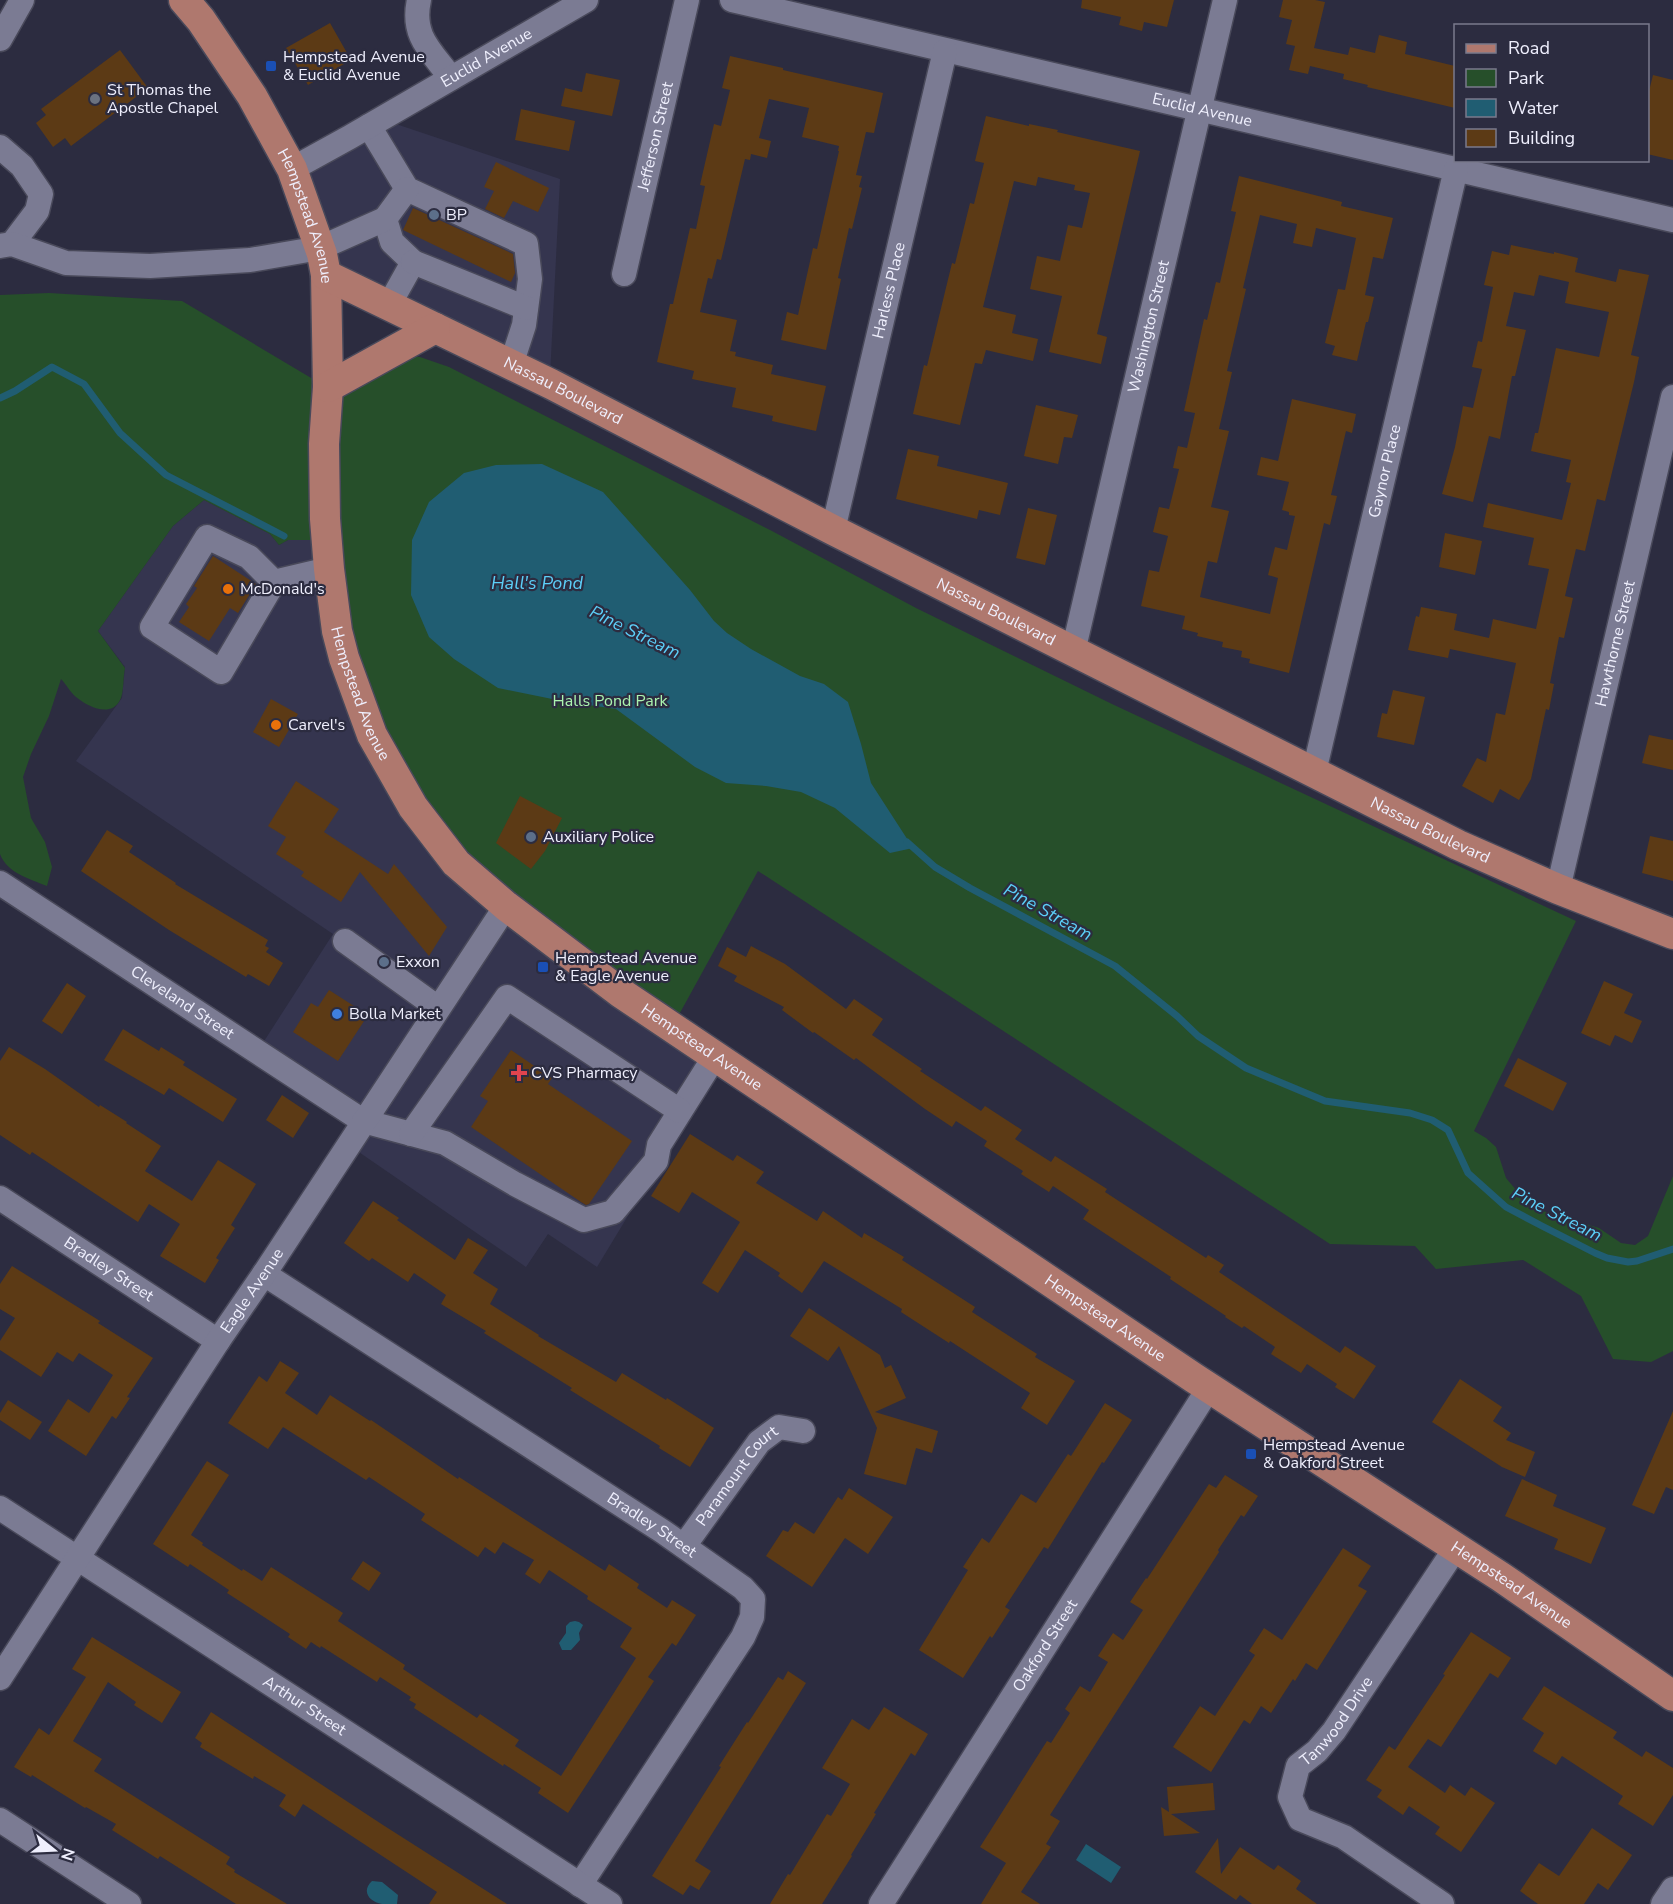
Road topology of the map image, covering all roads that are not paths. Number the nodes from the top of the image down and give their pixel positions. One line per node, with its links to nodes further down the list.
1 (22, 0): 8 (street)
2 (184, 0): 14 (main road, Hempstead Avenue)
3 (419, 0): 10 (street)
4 (586, 0): 10 (street, Euclid Avenue)
5 (687, 0): 22 (street, Jefferson Street)
6 (732, 0): 9 (street, Euclid Avenue)
7 (1225, 0): 11 (street, Washington Street)
8 (0, 39)
9 (945, 51): 11 (street, Euclid Avenue); 29 (street, Harless Place)
10 (451, 78): 12 (street, Euclid Avenue)
11 (1200, 109): 15 (street, Euclid Avenue); 32 (street, Washington Street)
12 (369, 126): 14 (street, Euclid Avenue); 16 (street)
13 (0, 147): 19 (street)
14 (292, 169): 20 (main road, Hempstead Avenue)
15 (1456, 169): 18 (street, Euclid Avenue); 33 (street, Gaynor Place)
16 (407, 189): 17 (street); 24 (street)
17 (385, 219): 20 (street); 21 (street)
18 (1673, 220)
19 (6, 245): 20 (street)
20 (323, 261): 23 (main road, Nassau Boulevard); 27 (main road, Hempstead Avenue)
21 (412, 262): 23 (street); 24 (street)
22 (624, 274)
23 (389, 305): 25 (main road, Nassau Boulevard)
24 (526, 308): 26 (street)
25 (435, 327): 26 (main road, Nassau Boulevard); 27 (main road)
26 (511, 365): 29 (main road, Nassau Boulevard)
27 (328, 387): 30 (main road, Hempstead Avenue)
28 (1673, 397): 35 (street, Hawthorne Street)
29 (833, 530): 32 (main road, Nassau Boulevard)
30 (329, 569): 31 (street); 36 (main road, Hempstead Avenue)
31 (274, 582): 31 (street)
32 (1073, 652): 33 (main road, Nassau Boulevard)
33 (1314, 772): 35 (main road, Nassau Boulevard)
34 (0, 883): 42 (street, Cleveland Street)
35 (1558, 889): 37 (main road, Nassau Boulevard)
36 (506, 906): 39 (street, Eagle Avenue); 40 (main road, Hempstead Avenue)
37 (1673, 934)
38 (345, 941): 39 (street)
39 (438, 1008): 42 (street, Eagle Avenue)
40 (715, 1056): 41 (street); 47 (main road, Hempstead Avenue)
41 (680, 1111): 43 (street, Cleveland Street); 43 (street)
42 (363, 1121): 43 (street, Cleveland Street); 45 (street, Eagle Avenue)
43 (411, 1134)
44 (0, 1198): 46 (street, Bradley Street)
45 (264, 1274): 46 (street, Eagle Avenue); 50 (street, Bradley Street)
46 (218, 1341): 52 (street, Eagle Avenue)
47 (1209, 1388): 51 (main road, Hempstead Avenue); 60 (street, Oakford Street)
48 (803, 1431): 50 (street, Paramount Court)
49 (0, 1508): 52 (street, Arthur Street)
50 (684, 1546): 56 (street, Bradley Street)
51 (1455, 1549): 54 (main road, Hempstead Avenue); 61 (street, Tanwood Drive)
52 (78, 1559): 53 (street, Eagle Avenue); 56 (street, Arthur Street)
53 (0, 1678)
54 (1673, 1696)
55 (0, 1820): 58 (street)
56 (580, 1885): 59 (street, Arthur Street)
57 (1673, 1888): 62 (street)
58 (129, 1904)
59 (610, 1904)
60 (881, 1904)
61 (1442, 1904)
62 (1663, 1904)

